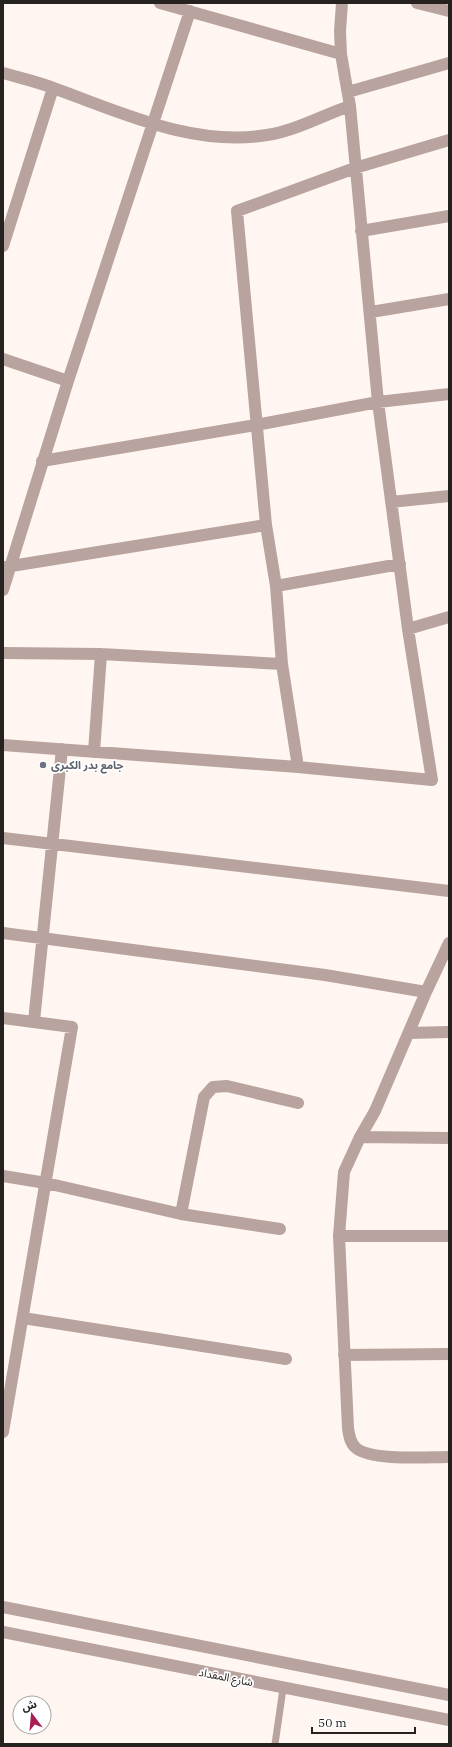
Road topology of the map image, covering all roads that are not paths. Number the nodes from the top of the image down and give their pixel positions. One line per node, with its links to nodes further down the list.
1 (160, 3): 4 (street)
2 (342, 3): 6 (street)
3 (417, 3): 5 (street)
4 (190, 11): 6 (street); 12 (street)
5 (449, 11)
6 (342, 54): 10 (street)
7 (449, 62): 10 (street)
8 (3, 73): 9 (street)
9 (53, 88): 12 (street); 17 (street)
10 (348, 92): 11 (street)
11 (350, 106): 12 (street); 14 (street)
12 (154, 125): 21 (street)
13 (449, 140): 14 (street)
14 (355, 168): 16 (street); 24 (street)
15 (449, 216): 16 (street)
16 (361, 231): 19 (street)
17 (3, 246)
18 (449, 299): 19 (street)
19 (371, 312): 23 (street)
20 (3, 359): 21 (street)
21 (68, 381): 25 (street)
22 (449, 394): 23 (street)
23 (378, 402): 24 (street); 27 (street)
24 (256, 425): 25 (street); 28 (street)
25 (42, 461): 30 (street)
26 (449, 496): 27 (street)
27 (392, 502): 29 (street)
28 (266, 525): 30 (street); 31 (street)
29 (400, 564): 31 (street); 34 (street)
30 (7, 566): 32 (street)
31 (276, 586): 37 (street)
32 (3, 590)
33 (449, 618): 34 (street)
34 (408, 629): 41 (street)
35 (3, 653): 36 (street)
36 (101, 654): 37 (street); 40 (street)
37 (282, 664): 41 (street)
38 (3, 745): 39 (street)
39 (62, 749): 40 (street); 43 (street)
40 (94, 752): 41 (street)
41 (298, 767)
42 (3, 838): 43 (street)
43 (52, 844): 44 (street); 46 (street)
44 (449, 891)
45 (3, 933): 46 (street)
46 (43, 938): 48 (street); 50 (street)
47 (449, 943): 48 (street)
48 (426, 992): 52 (street)
49 (3, 1018): 50 (street)
50 (34, 1021): 57 (street)
51 (449, 1032): 52 (street)
52 (409, 1033): 54 (street)
53 (298, 1103): 58 (street)
54 (360, 1137): 55 (street); 60 (street)
55 (449, 1138)
56 (3, 1176): 57 (street)
57 (46, 1184): 58 (street); 62 (street)
58 (181, 1214): 59 (street)
59 (280, 1229)
60 (339, 1236): 61 (street); 64 (street)
61 (449, 1236)
62 (23, 1318): 65 (street); 66 (street)
63 (449, 1354): 64 (street)
64 (344, 1355): 67 (street)
65 (286, 1359)
66 (3, 1432)
67 (449, 1457)
68 (3, 1607): 71 (street)
69 (3, 1632): 70 (street, شارع المقداد)
70 (283, 1689): 72 (street, شارع المقداد); 73 (lane)
71 (449, 1695)
72 (449, 1720)
73 (275, 1744)

